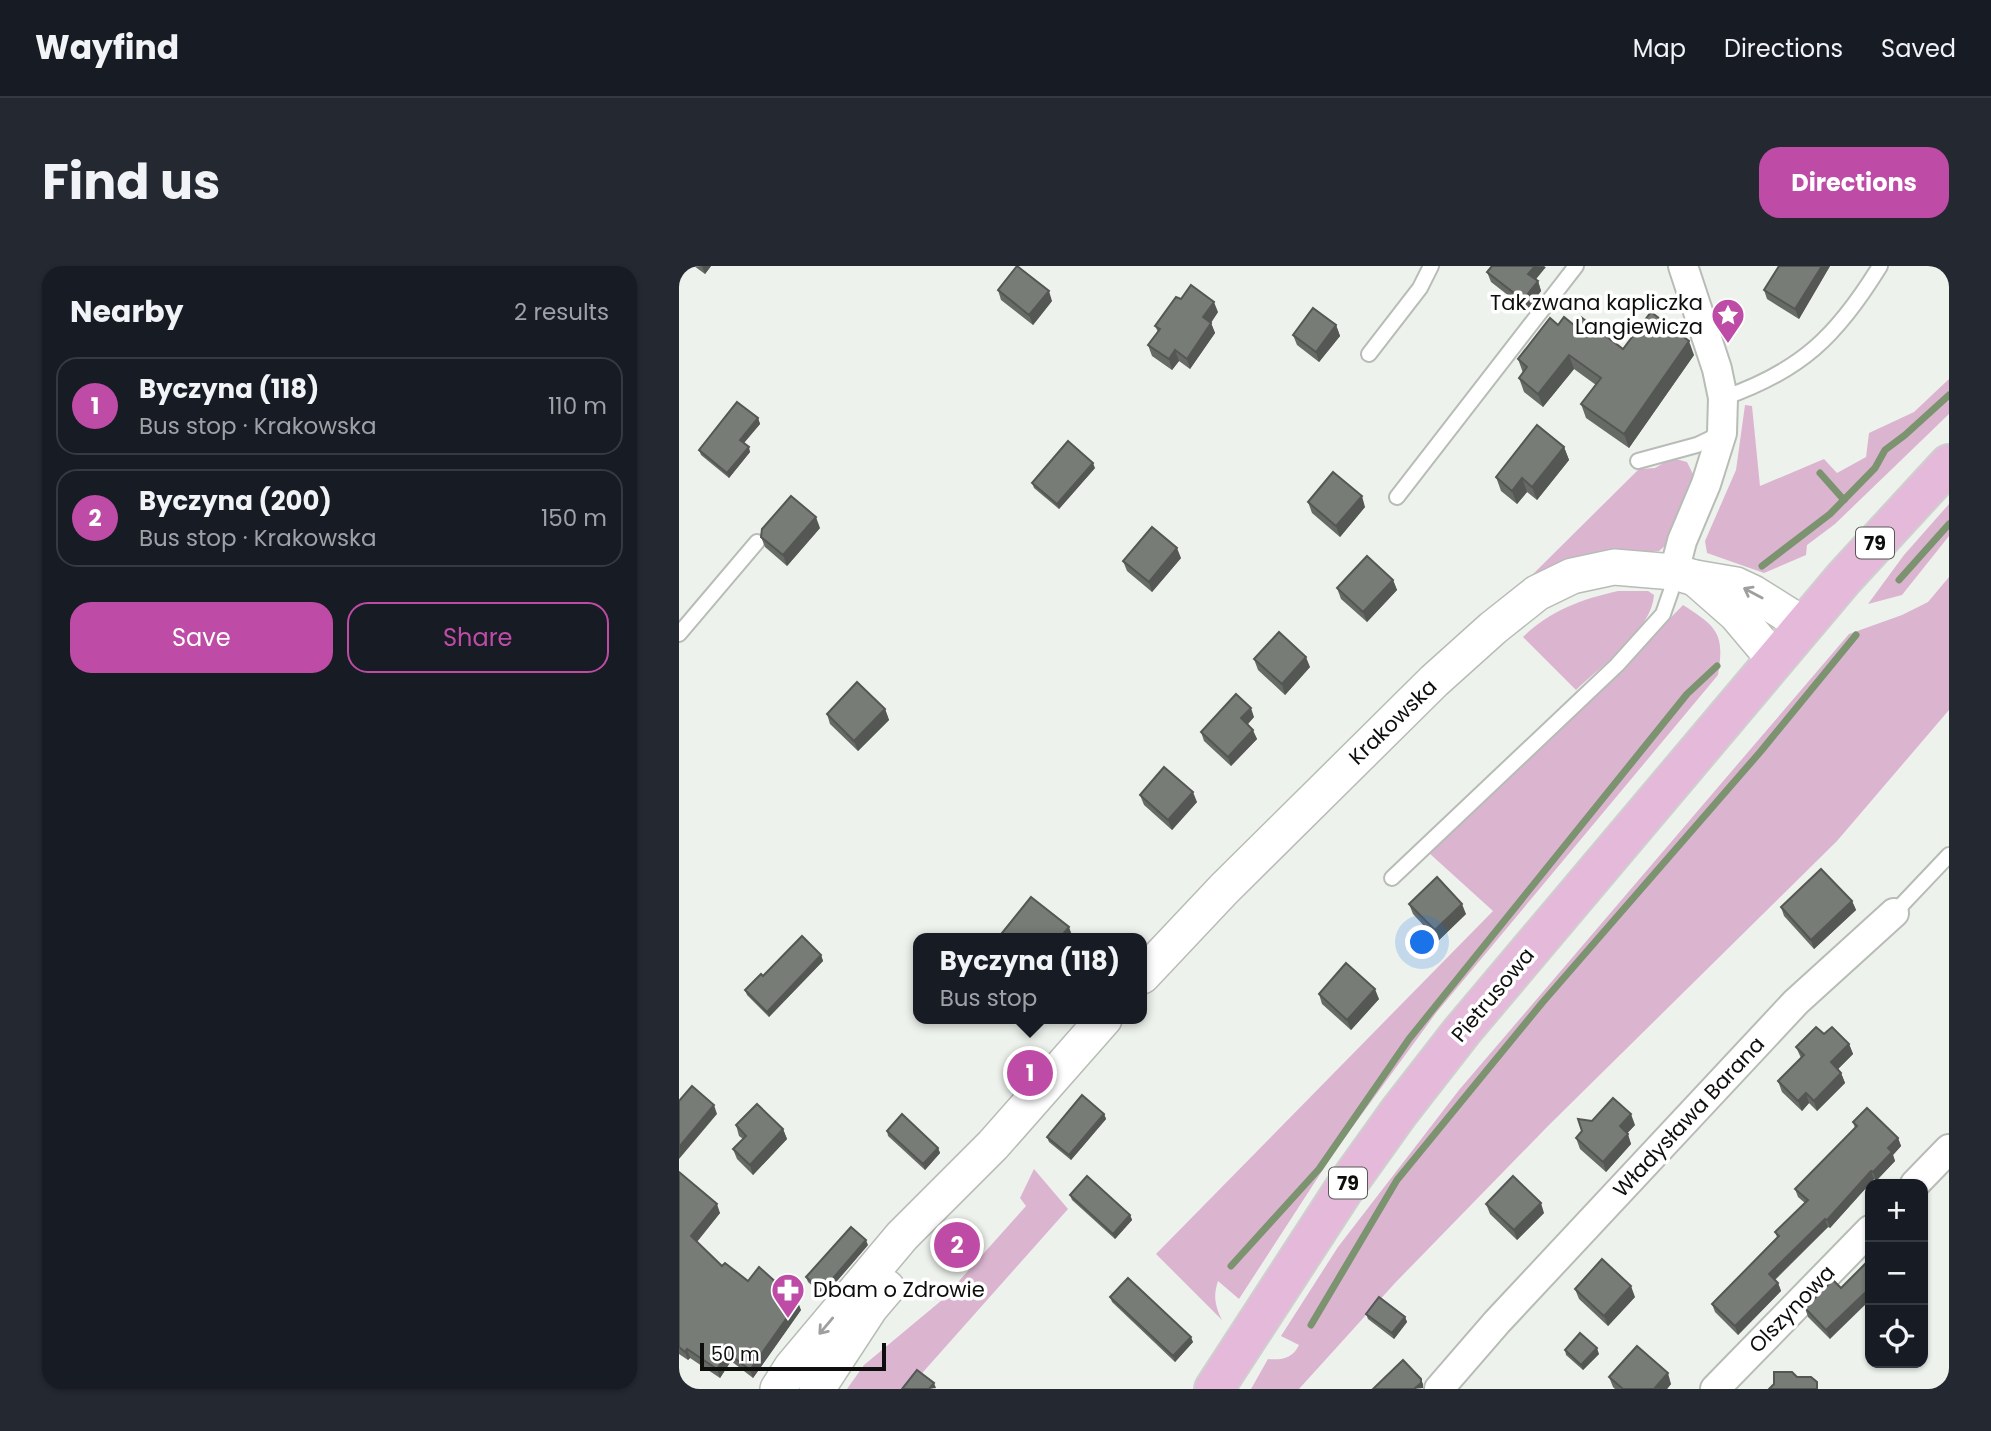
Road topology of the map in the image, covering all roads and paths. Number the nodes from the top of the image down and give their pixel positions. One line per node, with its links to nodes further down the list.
1 (1431, 266): 5 (lane)
2 (1576, 266): 10 (lane)
3 (1683, 266): 6 (street)
4 (1879, 266): 6 (lane)
5 (1369, 354)
6 (1723, 398): 7 (street)
7 (1722, 433): 8 (lane); 12 (street)
8 (1637, 461)
9 (1949, 464): 13 (main road, 79)
10 (1397, 498)
11 (757, 542): 14 (lane)
12 (1684, 575): 13 (street, Krakowska, one-way to 12); 15 (street); 17 (lane); 19 (street, Krakowska)
13 (1804, 625): 15 (main road, Pietrusowa / 79)
14 (679, 634)
15 (1774, 659): 27 (main road, Pietrusowa / 79)
16 (1949, 855): 18 (lane, Władysława Barana)
17 (1392, 878)
18 (1894, 914): 28 (street, Władysława Barana)
19 (1147, 971)
20 (1100, 1024): 21 (street)
21 (993, 1144): 25 (street, one-way to 25); 26 (street)
22 (1949, 1149): 23 (street)
23 (1920, 1179)
24 (1865, 1235): 29 (street, Olszynowa)
25 (778, 1389)
26 (817, 1389)
27 (1215, 1389)
28 (1439, 1389)
29 (1715, 1389)

